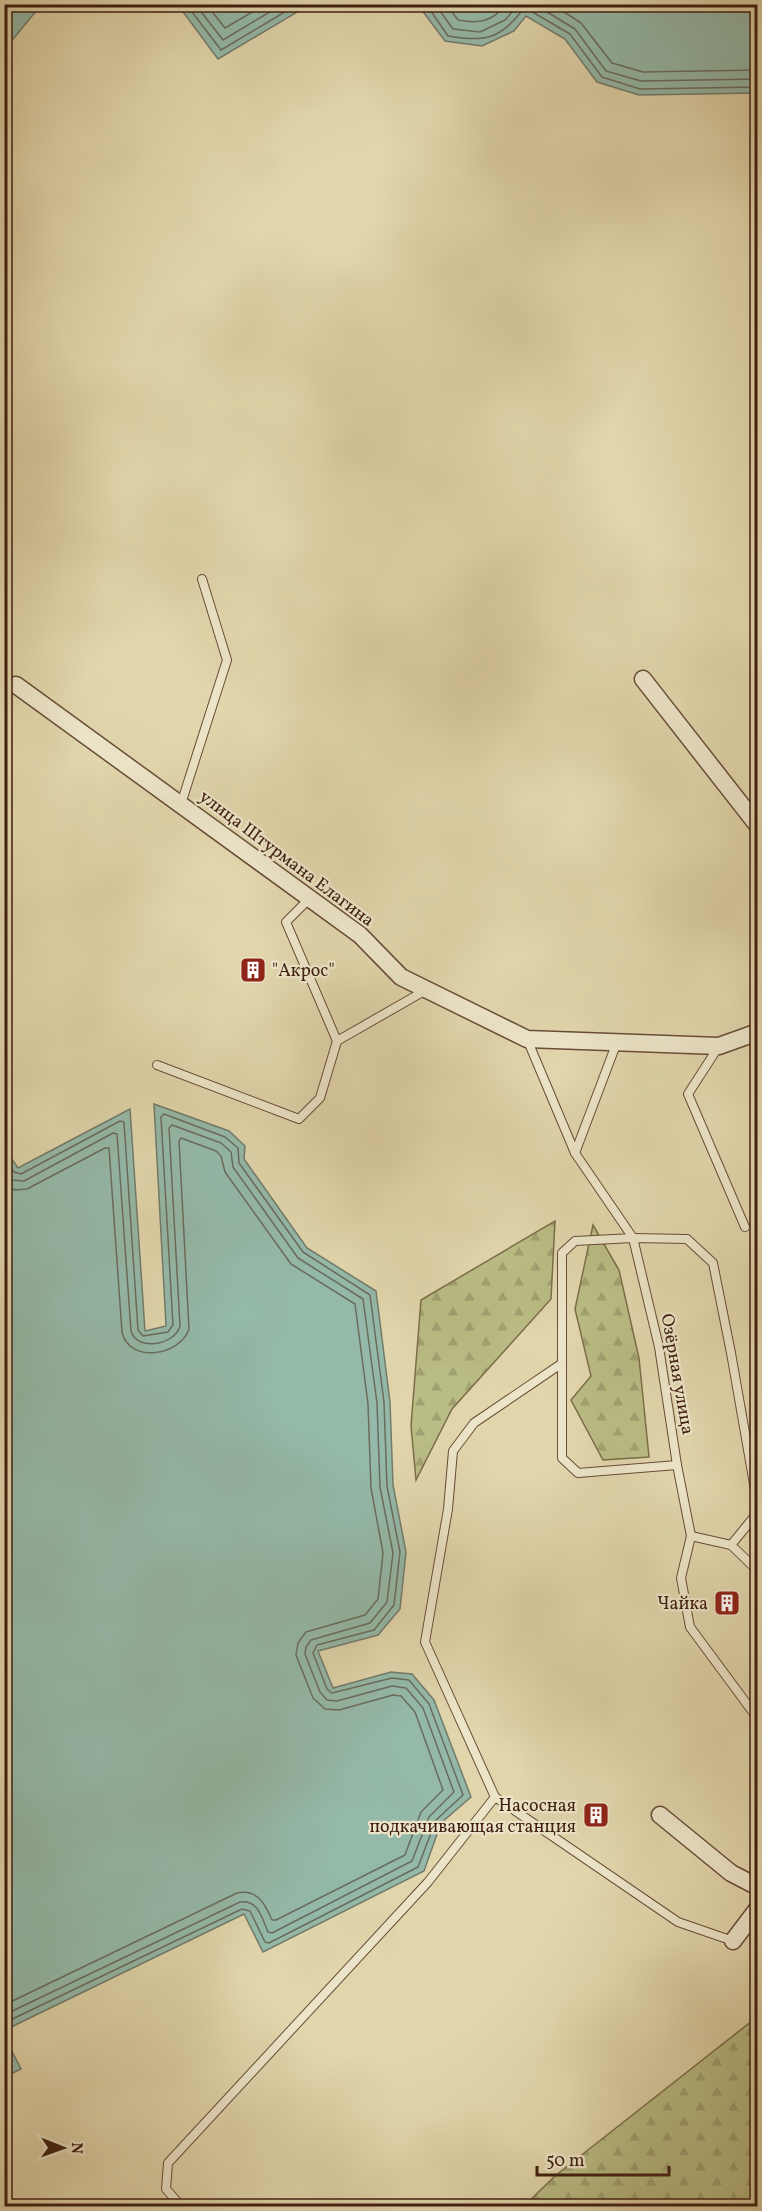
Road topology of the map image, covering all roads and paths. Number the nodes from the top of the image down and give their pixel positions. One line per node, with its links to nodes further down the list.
1 (202, 579): 4 (lane)
2 (643, 679): 5 (street)
3 (16, 685): 4 (street, улица Штурмана Елагина)
4 (181, 804): 6 (street, улица Штурмана Елагина)
5 (758, 826)
6 (309, 899): 7 (street, улица Штурмана Елагина); 10 (lane)
7 (427, 990): 9 (street, улица Штурмана Елагина); 10 (lane)
8 (758, 1032): 12 (street, улица Штурмана Елагина)
9 (527, 1039): 11 (street, улица Штурмана Елагина); 14 (lane, Озёрная улица)
10 (337, 1041): 13 (lane)
11 (617, 1042): 12 (street, улица Штурмана Елагина); 14 (lane)
12 (719, 1046): 15 (lane)
13 (157, 1065)
14 (574, 1152): 16 (lane, Озёрная улица)
15 (745, 1227)
16 (633, 1239): 17 (lane); 18 (lane, Озёрная улица); 19 (lane)
17 (561, 1364): 18 (lane); 25 (lane)
18 (677, 1466): 21 (lane, Озёрная улица)
19 (758, 1507)
20 (758, 1512): 22 (lane)
21 (691, 1536): 22 (lane); 24 (lane, Озёрная улица)
22 (731, 1545): 23 (lane)
23 (758, 1571)
24 (758, 1719)
25 (495, 1797): 29 (lane); 30 (lane)
26 (660, 1815): 27 (street)
27 (758, 1887)
28 (758, 1908): 29 (street)
29 (733, 1941)
30 (181, 2206)

